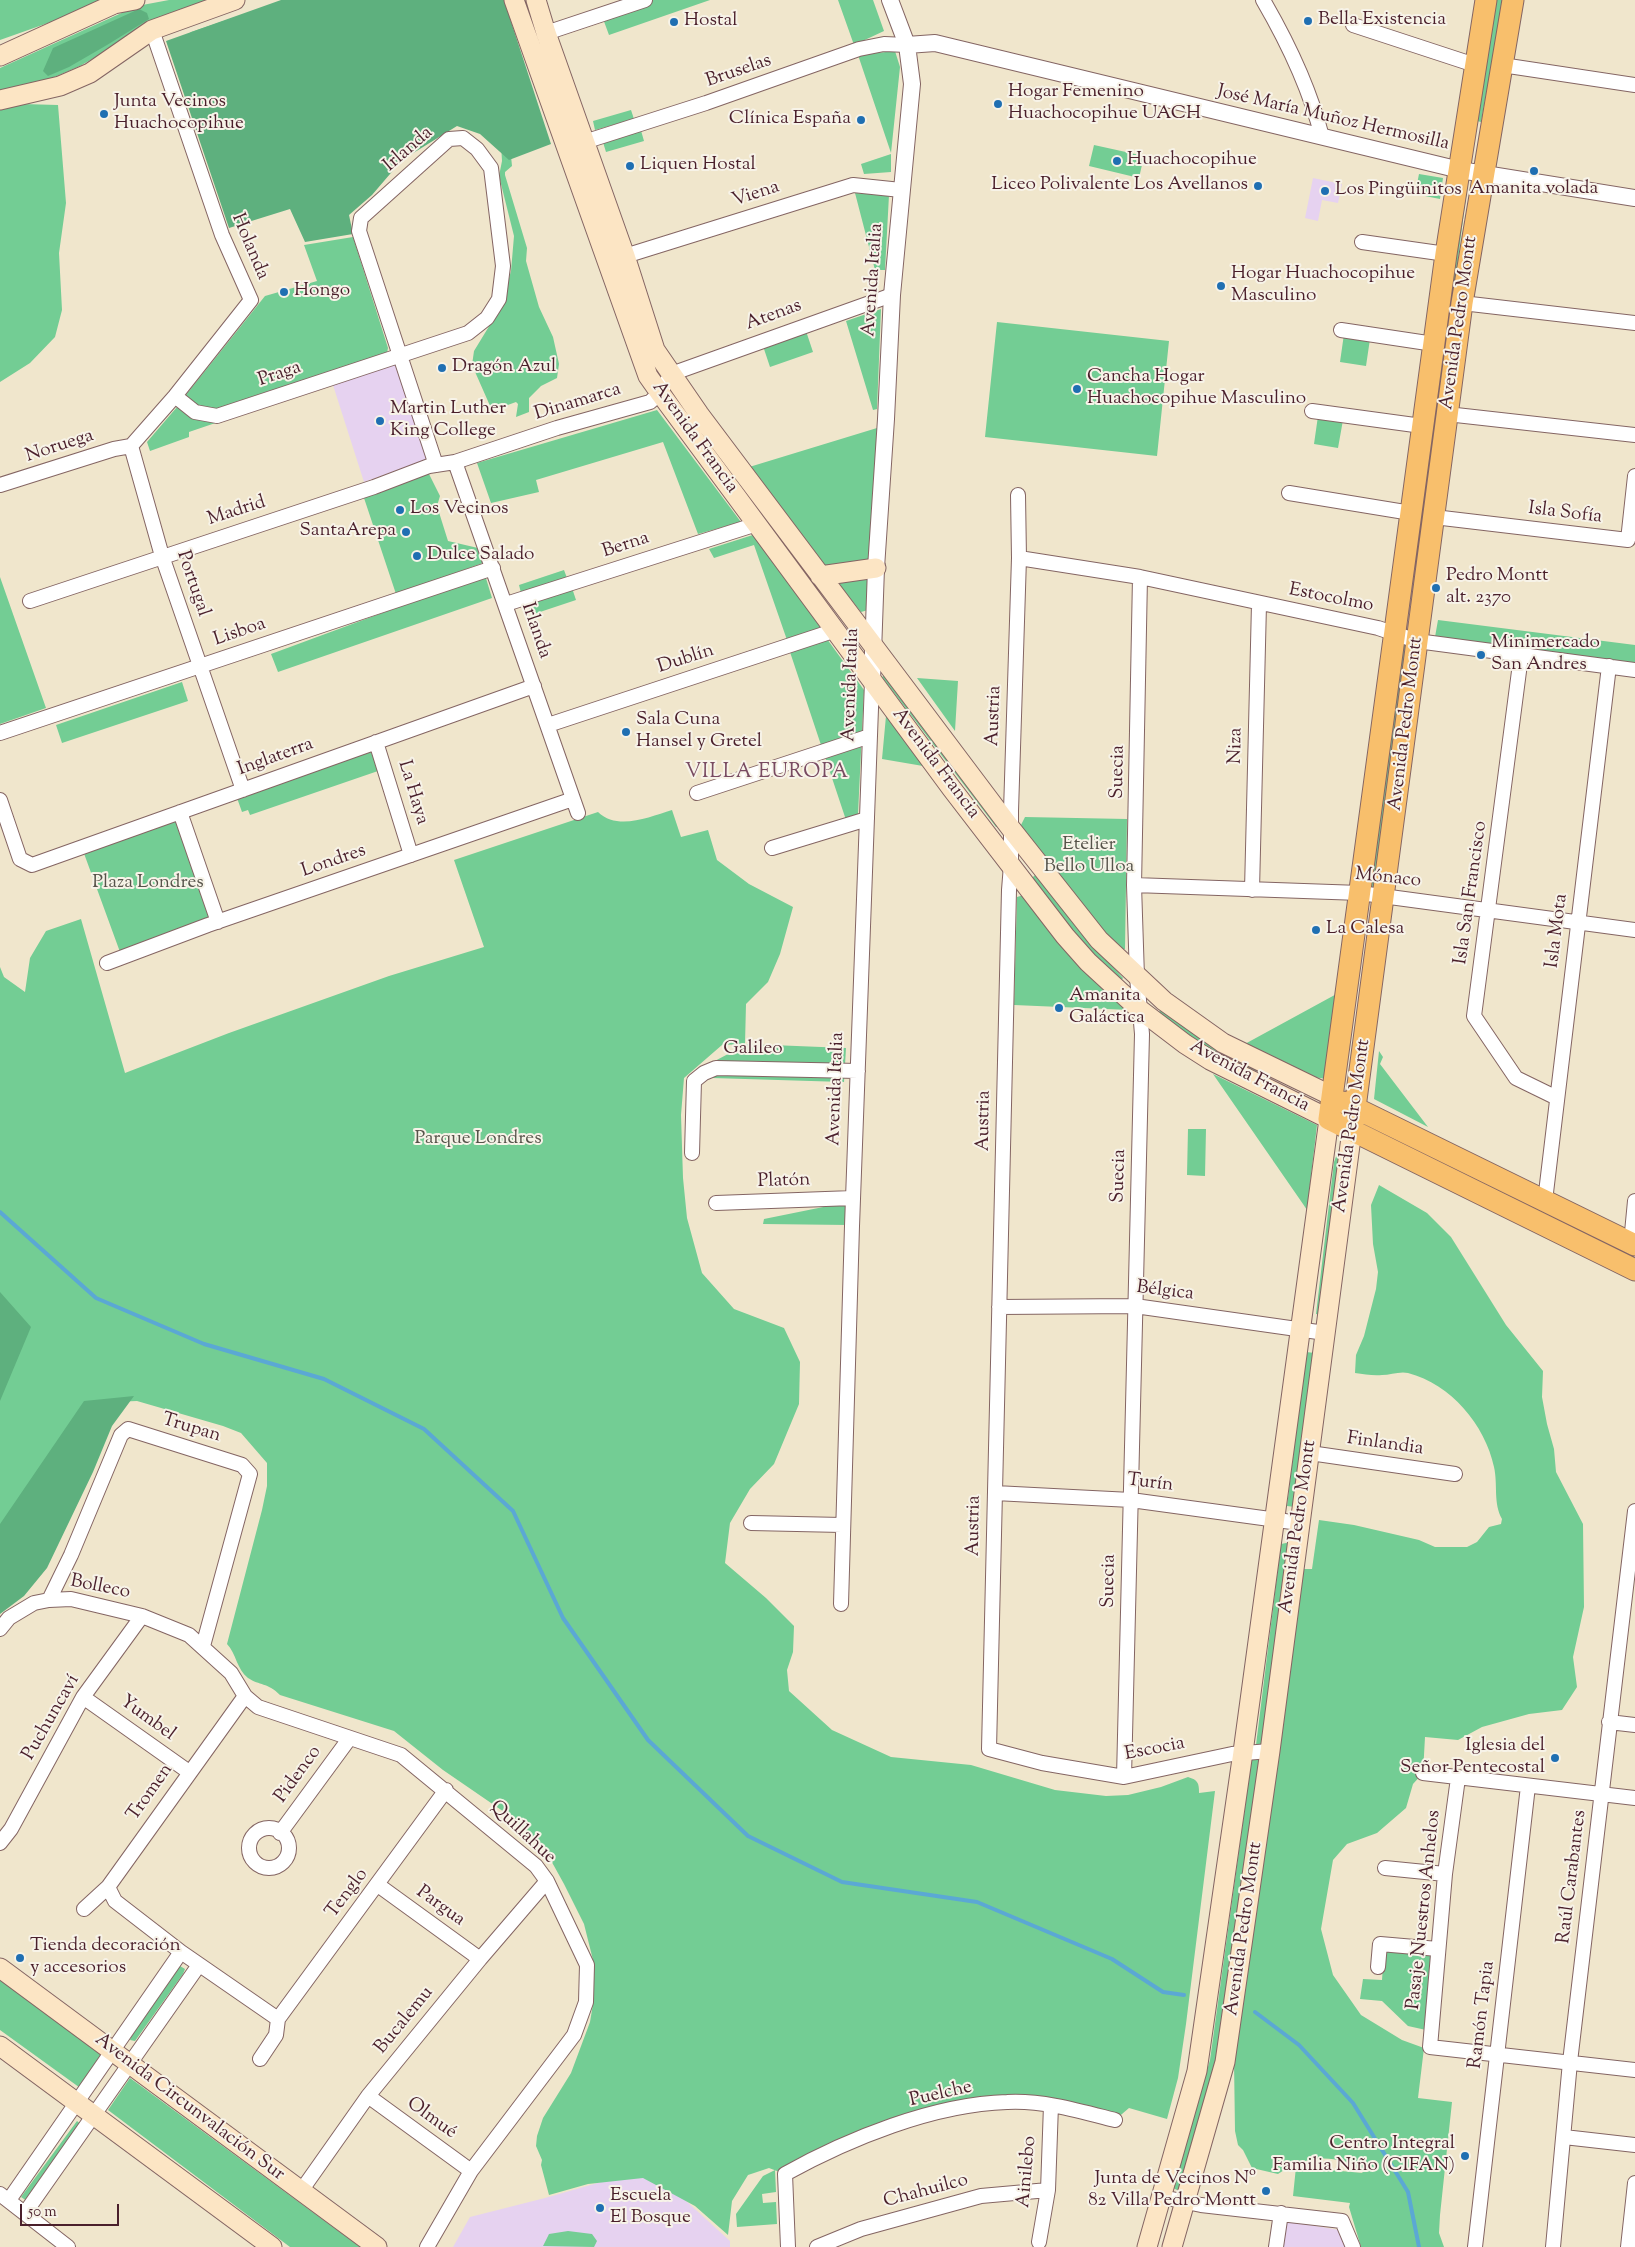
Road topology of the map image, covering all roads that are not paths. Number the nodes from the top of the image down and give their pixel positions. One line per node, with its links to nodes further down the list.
1 (136, 0): 14 (main road)
2 (235, 0): 11 (main road)
3 (514, 0): 35 (main road, Avenida Francia)
4 (536, 0): 12 (main road, Avenida Francia)
5 (645, 0): 12 (street)
6 (890, 0): 13 (street, Avenida Italia)
7 (1263, 0): 19 (street)
8 (1486, 0): 15 (main road, Avenida Pedro Montt)
9 (1513, 0): 16 (main road, Avenida Pedro Montt)
10 (1353, 25): 15 (street)
11 (152, 30): 18 (main road); 36 (street, Holanda)
12 (546, 33): 20 (main road, Avenida Francia)
13 (908, 45): 19 (street, José María Muñoz Hermosilla); 20 (street, Bruselas); 23 (street, Avenida Italia)
14 (0, 56)
15 (1475, 65): 21 (main road, Avenida Pedro Montt)
16 (1502, 65): 17 (street); 22 (main road, Avenida Pedro Montt)
17 (1635, 85)
18 (0, 100)
19 (1322, 137): 21 (street, José María Muñoz Hermosilla)
20 (584, 142): 27 (main road, Avenida Francia)
21 (1460, 170): 22 (street, José María Muñoz Hermosilla); 26 (main road, Avenida Pedro Montt)
22 (1483, 174): 24 (street, José María Muñoz Hermosilla); 29 (main road, Avenida Pedro Montt)
23 (901, 190): 27 (street, Viena); 28 (street, Avenida Italia)
24 (1635, 198)
25 (1362, 242): 26 (street)
26 (1446, 254): 32 (main road, Avenida Pedro Montt)
27 (625, 256): 34 (main road, Avenida Francia)
28 (892, 295): 34 (street, Atenas); 54 (street, Avenida Italia)
29 (1462, 303): 30 (street); 38 (main road, Avenida Pedro Montt)
30 (1635, 323)
31 (1341, 330): 32 (street)
32 (1434, 344): 39 (main road, Avenida Pedro Montt)
33 (400, 354): 33 (street, Irlanda); 36 (street, Praga); 43 (street, Irlanda)
34 (670, 374): 35 (street); 55 (main road, Avenida Francia)
35 (660, 393): 42 (street, Dinamarca); 50 (main road, Avenida Francia)
36 (175, 396): 41 (street, Holanda)
37 (1312, 412): 39 (street)
38 (1447, 414): 40 (street); 49 (main road, Avenida Pedro Montt)
39 (1422, 426): 48 (main road, Avenida Pedro Montt)
40 (1635, 435)
41 (131, 446): 45 (street, Noruega); 51 (street, Portugal)
42 (455, 462): 43 (street, Madrid); 53 (street, Irlanda)
43 (436, 465): 51 (street, Madrid)
44 (1635, 476): 49 (street, Isla Sofía)
45 (0, 485)
46 (1289, 493): 48 (street)
47 (1018, 495): 52 (street, Austria)
48 (1410, 513): 61 (main road, Avenida Pedro Montt)
49 (1434, 517): 62 (main road, Avenida Pedro Montt)
50 (757, 524): 58 (street, Berna); 60 (main road, Avenida Francia)
51 (162, 556): 57 (street, Madrid); 65 (street, Portugal)
52 (1020, 558): 56 (street, Estocolmo); 81 (street, Austria)
53 (493, 568): 58 (street, Irlanda); 65 (street, Lisboa)
54 (876, 568): 55 (main road); 63 (street, Avenida Italia)
55 (820, 576): 63 (main road, Avenida Francia)
56 (1140, 577): 59 (street, Estocolmo); 85 (street, Suecia)
57 (30, 601)
58 (506, 604): 69 (street, Irlanda)
59 (1259, 604): 61 (street, Estocolmo); 86 (street, Niza)
60 (836, 630): 68 (main road, Avenida Francia); 70 (street, Dublín)
61 (1394, 632): 62 (street, Estocolmo); 87 (main road, Avenida Pedro Montt)
62 (1417, 641): 64 (street, Estocolmo); 88 (main road, Avenida Pedro Montt)
63 (874, 648): 68 (street, Avenida Italia); 81 (main road, Avenida Francia)
64 (1521, 656): 66 (street, Estocolmo); 89 (street, Isla San Francisco)
65 (201, 666): 71 (street, Lisboa); 74 (street, Portugal)
66 (1609, 666): 67 (street, Estocolmo); 91 (street, Isla Mota)
67 (1635, 670)
68 (872, 681): 72 (street, Avenida Italia); 84 (main road, Avenida Francia)
69 (534, 686): 70 (street, Irlanda); 73 (street, Inglaterra)
70 (548, 725): 76 (street, Irlanda)
71 (0, 733)
72 (870, 736): 75 (street); 80 (street, Avenida Italia)
73 (376, 742): 74 (street, Inglaterra); 83 (street, La Haya)
74 (243, 790): 78 (street, Inglaterra)
75 (697, 793)
76 (573, 799): 79 (street, Irlanda); 83 (street, Londres)
77 (0, 800): 78 (street, Inglaterra)
78 (180, 812): 90 (street)
79 (578, 813)
80 (867, 819): 82 (street); 96 (street, Avenida Italia)
81 (1012, 830): 84 (street, Austria); 94 (main road, Avenida Francia)
82 (772, 848)
83 (411, 855): 90 (street, Londres)
84 (1011, 865): 95 (main road, Avenida Francia); 111 (street, Austria)
85 (1134, 886): 86 (street, Mónaco); 94 (street, Suecia)
86 (1252, 890): 87 (street, Mónaco)
87 (1360, 893): 88 (street, Mónaco); 97 (main road, Avenida Pedro Montt)
88 (1385, 896): 89 (street, Mónaco); 99 (main road, Avenida Pedro Montt)
89 (1489, 910): 91 (street, Mónaco); 98 (street, Isla San Francisco)
90 (218, 922): 93 (street, Londres)
91 (1579, 922): 92 (street, Mónaco); 98 (street, Isla Mota)
92 (1635, 930)
93 (107, 963)
94 (1137, 977): 95 (street, Suecia); 97 (main road, Avenida Francia)
95 (1138, 1009): 100 (main road, Avenida Francia); 110 (street, Suecia)
96 (858, 1071): 102 (street, Galileo); 104 (street, Avenida Italia)
97 (1332, 1096): 99 (main road, Avenida Francia); 100 (main road, Avenida Pedro Montt)
98 (1557, 1098): 103 (street, Isla Mota)
99 (1355, 1108): 101 (main road, Avenida Pedro Montt); 103 (main road, Avenida Francia)
100 (1329, 1119): 101 (main road, Avenida Francia); 112 (main road, Avenida Pedro Montt)
101 (1352, 1130): 107 (main road, Avenida Francia); 113 (main road, Avenida Pedro Montt)
102 (692, 1153)
103 (1538, 1197): 107 (main road); 108 (main road, Avenida Francia)
104 (853, 1198): 106 (street, Platón); 122 (street, Avenida Italia)
105 (1635, 1201): 108 (street)
106 (716, 1203)
107 (1522, 1214): 109 (main road, Avenida Francia)
108 (1633, 1244)
109 (1635, 1270)
110 (1135, 1306): 111 (street, Bélgica); 112 (street, Bélgica); 117 (street, Suecia)
111 (999, 1307): 116 (street, Austria)
112 (1300, 1330): 113 (street, Bélgica); 119 (main road, Avenida Pedro Montt)
113 (1326, 1334): 114 (main road, Avenida Pedro Montt)
114 (1310, 1453): 115 (street, Finlandia); 121 (main road, Avenida Pedro Montt)
115 (1454, 1474)
116 (995, 1493): 117 (street, Turín); 135 (street, Austria)
117 (1130, 1500): 119 (street, Turín); 140 (street, Suecia)
118 (1635, 1511): 123 (street, Raúl Carabantes)
119 (1275, 1520): 121 (street, Turín); 137 (main road, Avenida Pedro Montt)
120 (750, 1523): 122 (street)
121 (1299, 1523): 136 (main road, Avenida Pedro Montt)
122 (842, 1525): 126 (street, Avenida Italia)
123 (1634, 1533): 124 (street, Raúl Carabantes)
124 (1630, 1598): 132 (street, Raúl Carabantes)
125 (49, 1600): 127 (street, Bolleco); 128 (street, Bolleco); 129 (street, Trupan)
126 (841, 1604)
127 (142, 1616): 129 (street, Quillahue); 131 (street, Puchuncaví)
128 (0, 1629)
129 (203, 1646): 130 (street, Quillahue)
130 (245, 1696): 134 (street, Quillahue); 138 (street, Tromen)
131 (83, 1697): 138 (street, Yumbel); 147 (street, Puchuncaví)
132 (1609, 1722): 133 (street); 144 (street, Raúl Carabantes)
133 (1635, 1724)
134 (349, 1739): 143 (street, Quillahue); 146 (street, Pidenco)
135 (989, 1749): 140 (street, Escocia)
136 (1270, 1751): 137 (street, Escocia); 183 (main road, Avenida Pedro Montt)
137 (1243, 1752): 140 (street, Escocia); 182 (main road, Avenida Pedro Montt)
138 (189, 1772): 152 (street, Tromen)
139 (1423, 1773): 141 (street)
140 (1124, 1777)
141 (1458, 1778): 142 (street); 149 (street, Pasaje Nuestros Anhelos)
142 (1528, 1786): 144 (street); 165 (street, Ramón Tapia)
143 (446, 1790): 150 (street, Quillahue); 151 (street, Tenglo)
144 (1601, 1794): 145 (street); 167 (street, Raúl Carabantes)
145 (1635, 1798)
146 (280, 1833)
147 (0, 1843)
148 (1385, 1868): 149 (street)
149 (1445, 1874): 154 (street, Pasaje Nuestros Anhelos)
150 (547, 1881): 156 (street, Bucalemu); 177 (street, Quillahue)
151 (378, 1886): 156 (street, Pargua); 162 (street, Tenglo)
152 (108, 1887): 153 (street, Tromen); 155 (street)
153 (84, 1909)
154 (1438, 1949): 158 (street); 165 (street, Pasaje Nuestros Anhelos)
155 (180, 1952): 157 (street); 160 (street)
156 (480, 1959): 170 (street, Bucalemu)
157 (198, 1966): 161 (street); 162 (street)
158 (1378, 1967)
159 (0, 1968): 164 (main road, Avenida Circunvalación Sur)
160 (152, 1994): 161 (street); 164 (street)
161 (170, 2007): 168 (street)
162 (278, 2019): 166 (street, Tenglo)
163 (0, 2046): 171 (main road)
164 (112, 2051): 168 (main road, Avenida Circunvalación Sur); 171 (street)
165 (1498, 2055): 167 (street); 197 (street, Ramón Tapia)
166 (260, 2059)
167 (1570, 2062): 169 (street); 175 (street, Raúl Carabantes)
168 (130, 2064): 173 (street); 180 (main road, Avenida Circunvalación Sur)
169 (1635, 2070)
170 (368, 2096): 177 (street, Olmué); 180 (street, Bucalemu)
171 (76, 2102): 173 (main road); 181 (street)
172 (1051, 2105): 174 (street, Puelche); 179 (street, Ainilebo); 191 (street, Puelche)
173 (94, 2115): 184 (street); 188 (main road)
174 (1115, 2120)
175 (1564, 2137): 176 (street); 198 (street, Raúl Carabantes)
176 (1635, 2145)
177 (471, 2172): 190 (street, Quillahue)
178 (1635, 2183): 199 (street)
179 (1048, 2190): 186 (street, Ainilebo); 192 (street, Chahuilco)
180 (301, 2191): 189 (main road, Avenida Circunvalación Sur)
181 (4, 2197): 184 (street)
182 (1162, 2197): 183 (street); 193 (main road, Avenida Pedro Montt)
183 (1184, 2201): 185 (street); 194 (main road, Avenida Pedro Montt)
184 (25, 2213): 187 (street)
185 (1281, 2213): 195 (street); 196 (street)
186 (1039, 2245)
187 (68, 2247)
188 (272, 2247)
189 (377, 2247)
190 (427, 2247)
191 (788, 2247)
192 (817, 2247)
193 (1147, 2247)
194 (1172, 2247)
195 (1276, 2247)
196 (1353, 2247)
197 (1475, 2247)
198 (1552, 2247)
199 (1628, 2247)

